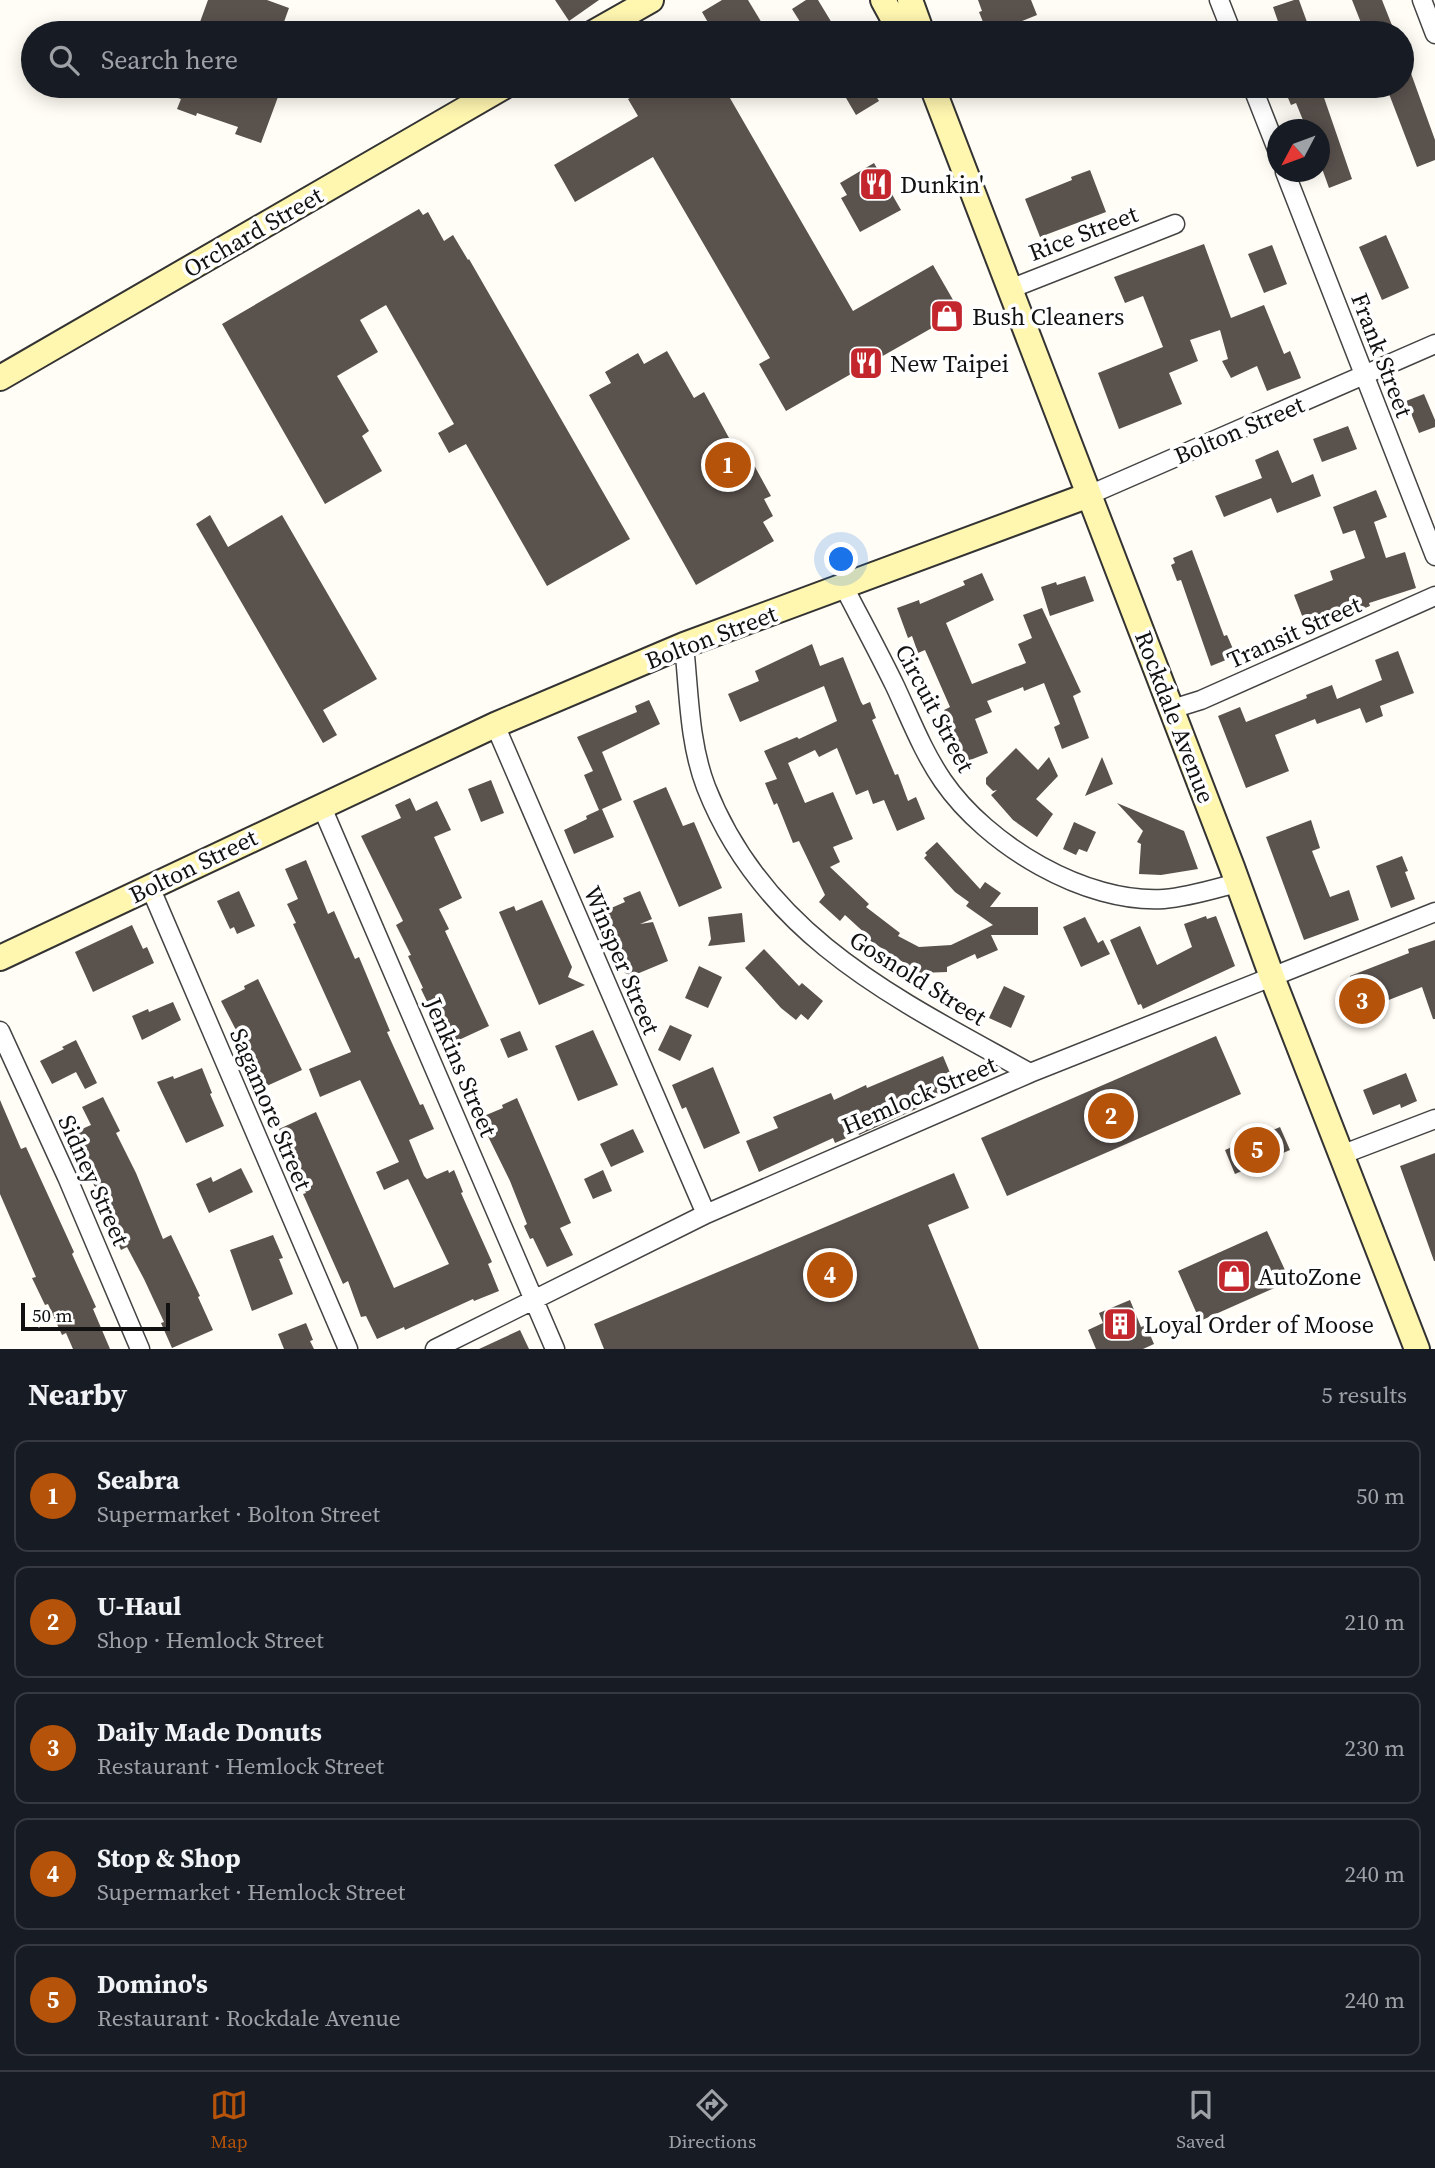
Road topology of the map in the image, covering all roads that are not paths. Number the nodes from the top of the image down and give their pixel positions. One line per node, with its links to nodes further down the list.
1 (651, 0): 6 (street)
2 (883, 0): 7 (street)
3 (910, 0): 8 (street)
4 (1219, 0): 9 (street)
5 (1422, 0): 10 (street)
6 (619, 10)
7 (894, 21)
8 (918, 21)
9 (1227, 21)
10 (1435, 34)
11 (484, 98): 20 (street, Orchard Street)
12 (941, 98): 17 (street, Rockdale Avenue)
13 (1257, 98): 14 (street)
14 (1267, 124)
15 (1289, 182): 19 (street, Frank Street)
16 (1175, 224): 17 (street, Rice Street)
17 (1010, 289): 21 (street, Rockdale Avenue)
18 (1435, 344): 19 (street, Bolton Street)
19 (1364, 375): 21 (street, Bolton Street); 22 (street, Frank Street)
20 (0, 378)
21 (1089, 495): 23 (street, Bolton Street); 26 (street, Rockdale Avenue)
22 (1435, 556)
23 (844, 587): 25 (street, Bolton Street); 29 (street, Circuit Street)
24 (1435, 596): 26 (street, Transit Street)
25 (684, 645): 27 (street, Bolton Street); 35 (street, Gosnold Street)
26 (1172, 709): 29 (street, Rockdale Avenue)
27 (495, 725): 28 (street, Bolton Street); 38 (street, Winsper Street)
28 (321, 805): 30 (street, Bolton Street); 39 (street, Jenkins Street)
29 (1237, 883): 33 (street, Rockdale Avenue)
30 (150, 887): 32 (street, Bolton Street); 41 (street, Sagamore Street)
31 (1435, 912): 33 (street, Hemlock Street)
32 (0, 958)
33 (1272, 977): 35 (street, Hemlock Street); 37 (street, Rockdale Avenue)
34 (0, 1031): 40 (street, Sidney Street)
35 (1030, 1073): 38 (street, Hemlock Street)
36 (1435, 1119): 37 (street)
37 (1341, 1155): 44 (street, Rockdale Avenue)
38 (706, 1214): 39 (street, Hemlock Street)
39 (533, 1301): 42 (street, Hemlock Street); 43 (street, Jenkins Street)
40 (140, 1349)
41 (348, 1349)
42 (435, 1349)
43 (555, 1349)
44 (1417, 1349)

